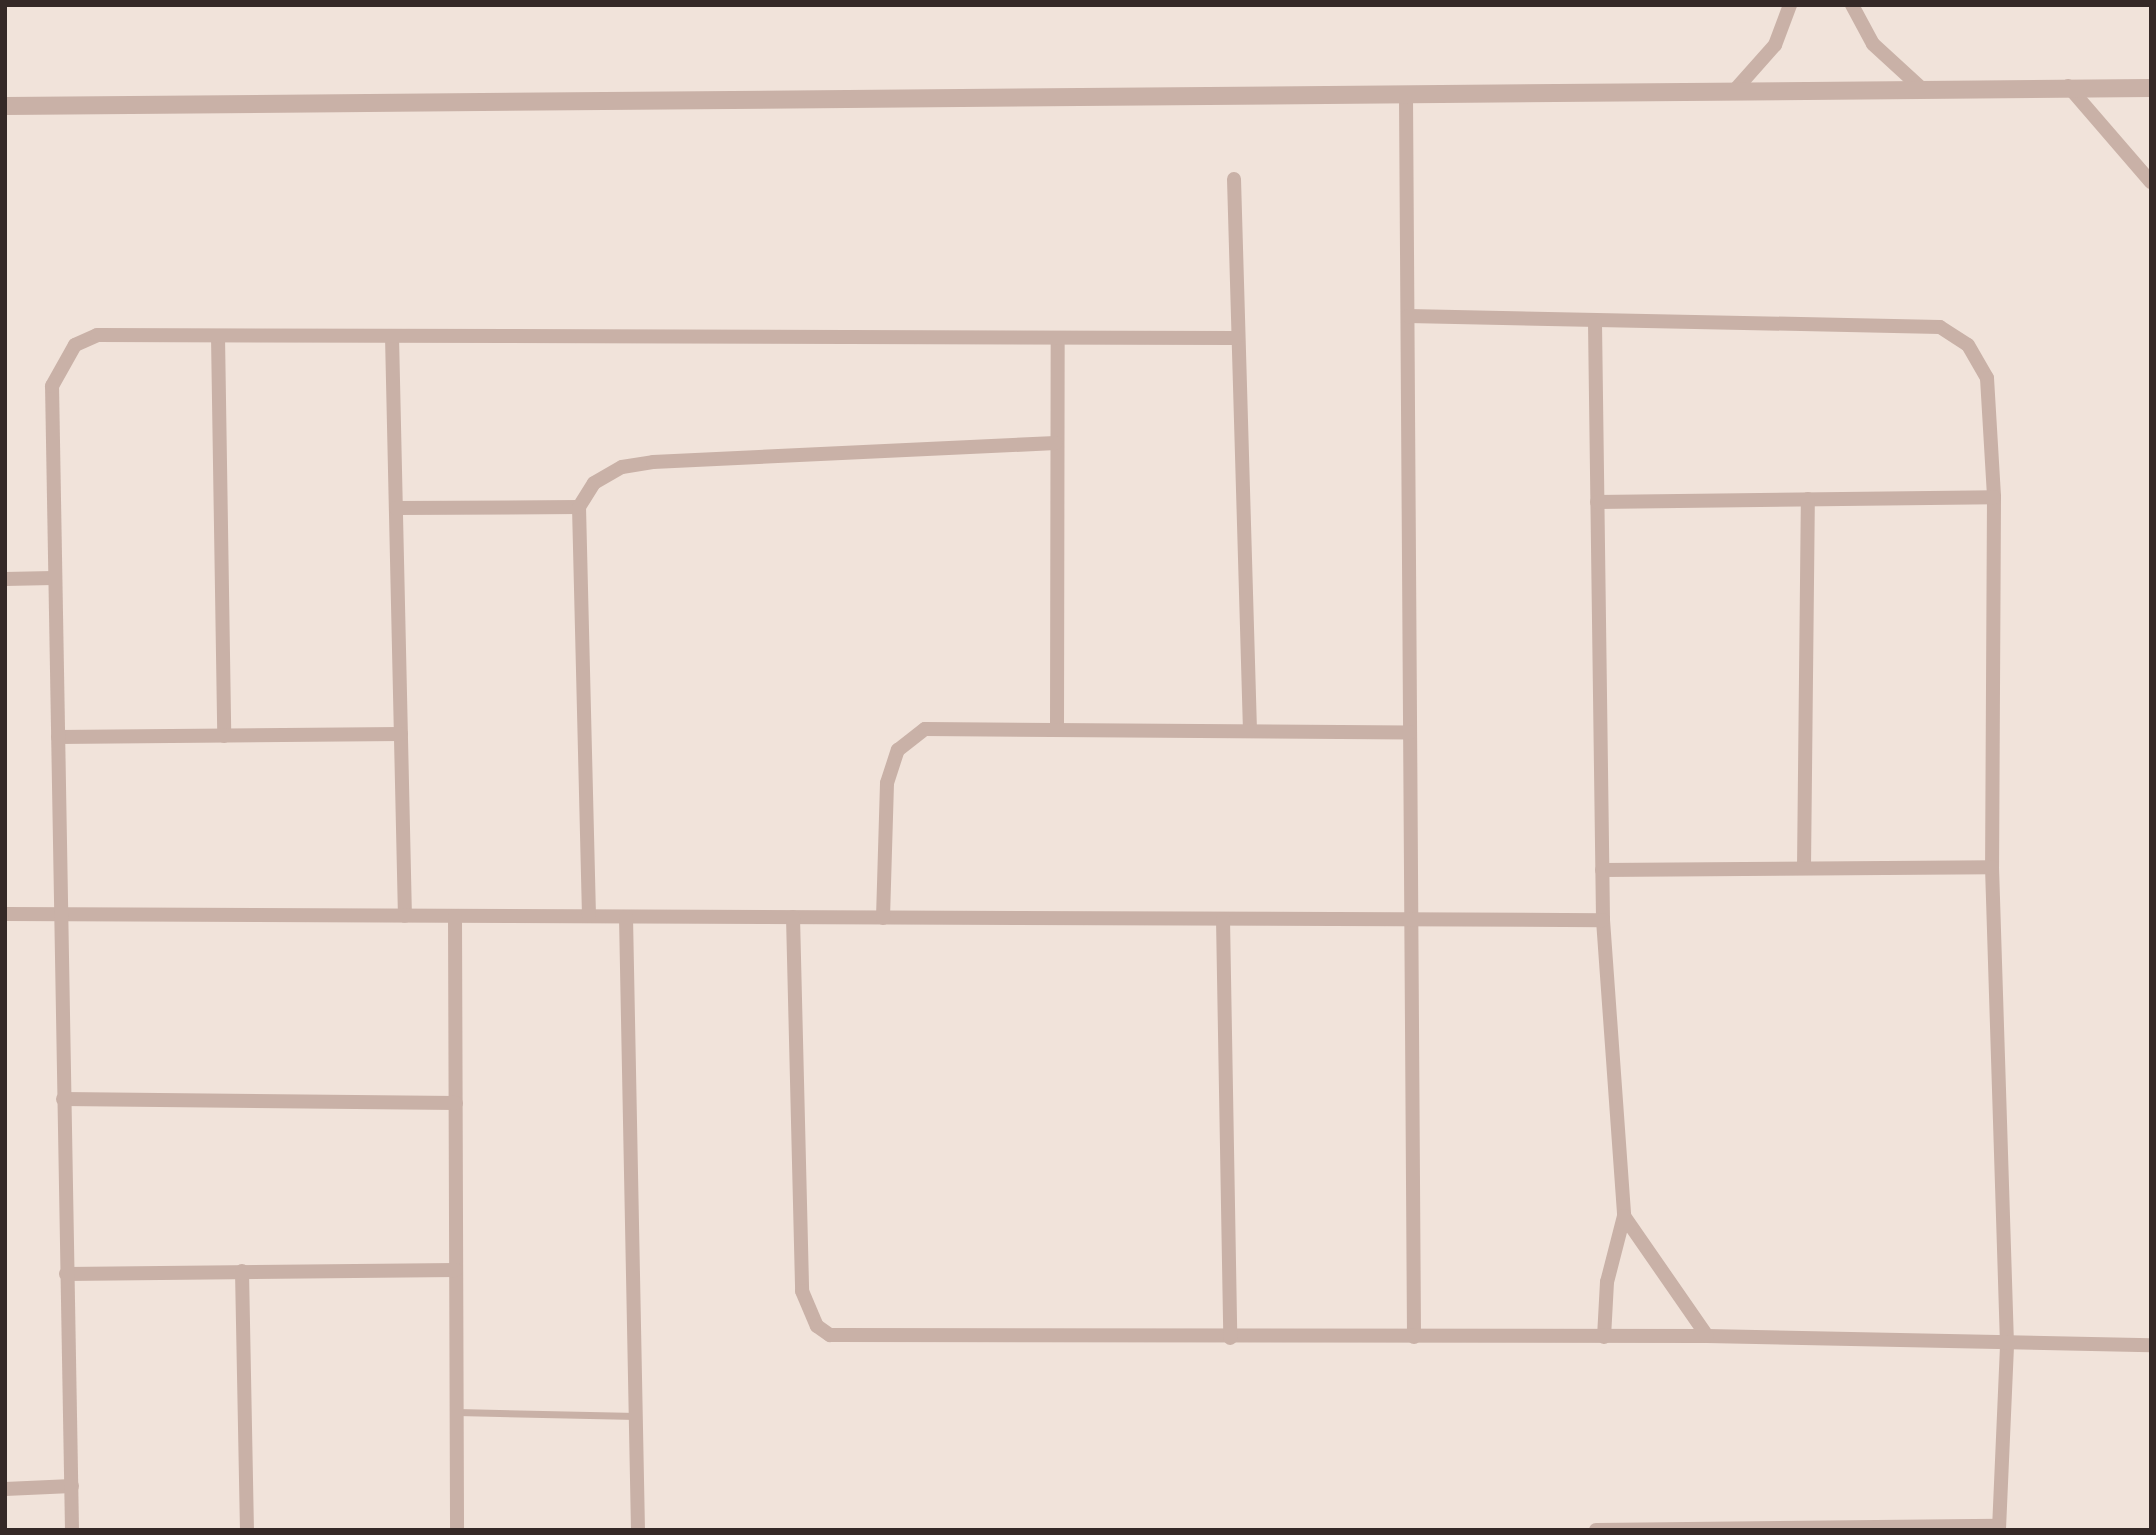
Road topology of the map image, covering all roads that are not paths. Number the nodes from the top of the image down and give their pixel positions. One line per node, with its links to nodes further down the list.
1 (1790, 5): 6 (street)
2 (1852, 5): 4 (street)
3 (2068, 86): 4 (street); 5 (street); 10 (street)
4 (1920, 87): 6 (street)
5 (2151, 88)
6 (1735, 90): 7 (street)
7 (1406, 97): 8 (street); 11 (street)
8 (5, 106)
9 (1234, 179): 16 (street)
10 (2151, 182)
11 (1408, 316): 12 (street); 27 (street)
12 (1595, 323): 18 (street); 20 (street)
13 (218, 336): 14 (street); 23 (street); 29 (street)
14 (392, 336): 15 (street); 21 (street)
15 (1058, 338): 16 (street); 17 (street)
16 (1236, 338): 26 (street)
17 (1056, 443): 22 (street); 25 (street)
18 (1994, 497): 19 (street); 31 (street)
19 (1808, 499): 20 (street); 32 (street)
20 (1597, 502): 33 (street)
21 (396, 508): 22 (street); 28 (street)
22 (579, 508): 38 (street)
23 (53, 578): 24 (street); 30 (street)
24 (5, 579)
25 (1057, 729): 26 (street); 41 (street)
26 (1250, 730): 27 (street)
27 (1410, 732): 43 (street)
28 (401, 734): 29 (street); 36 (street)
29 (224, 736): 30 (street)
30 (58, 737): 35 (street)
31 (1992, 867): 32 (street); 56 (street)
32 (1804, 868): 33 (street)
33 (1602, 870): 44 (street)
34 (5, 914): 35 (street)
35 (60, 915): 36 (street); 45 (street)
36 (405, 916): 37 (street)
37 (455, 916): 38 (street); 46 (street)
38 (589, 916): 39 (street)
39 (626, 917): 40 (street); 58 (street)
40 (793, 917): 41 (street); 54 (street)
41 (883, 918): 42 (street)
42 (1223, 919): 43 (street); 54 (street)
43 (1411, 920): 44 (street); 53 (street)
44 (1603, 920): 47 (street)
45 (63, 1099): 46 (street); 50 (street)
46 (456, 1103): 48 (street)
47 (1624, 1216): 51 (street); 52 (street)
48 (456, 1270): 49 (street); 57 (street)
49 (242, 1271): 50 (street); 65 (street)
50 (66, 1274): 59 (street)
51 (1604, 1336): 52 (street); 53 (street)
52 (1707, 1336): 56 (street)
53 (1414, 1337): 54 (street)
54 (1230, 1338)
55 (2151, 1345): 56 (street)
56 (2007, 1346): 61 (street)
57 (457, 1412): 58 (lane); 66 (street)
58 (636, 1416): 67 (street)
59 (72, 1486): 60 (street); 64 (street)
60 (5, 1489)
61 (1999, 1528): 63 (street)
62 (1658, 1529): 63 (street); 68 (street)
63 (1828, 1529)
64 (72, 1530)
65 (247, 1530)
66 (457, 1530)
67 (638, 1530)
68 (1596, 1530)

